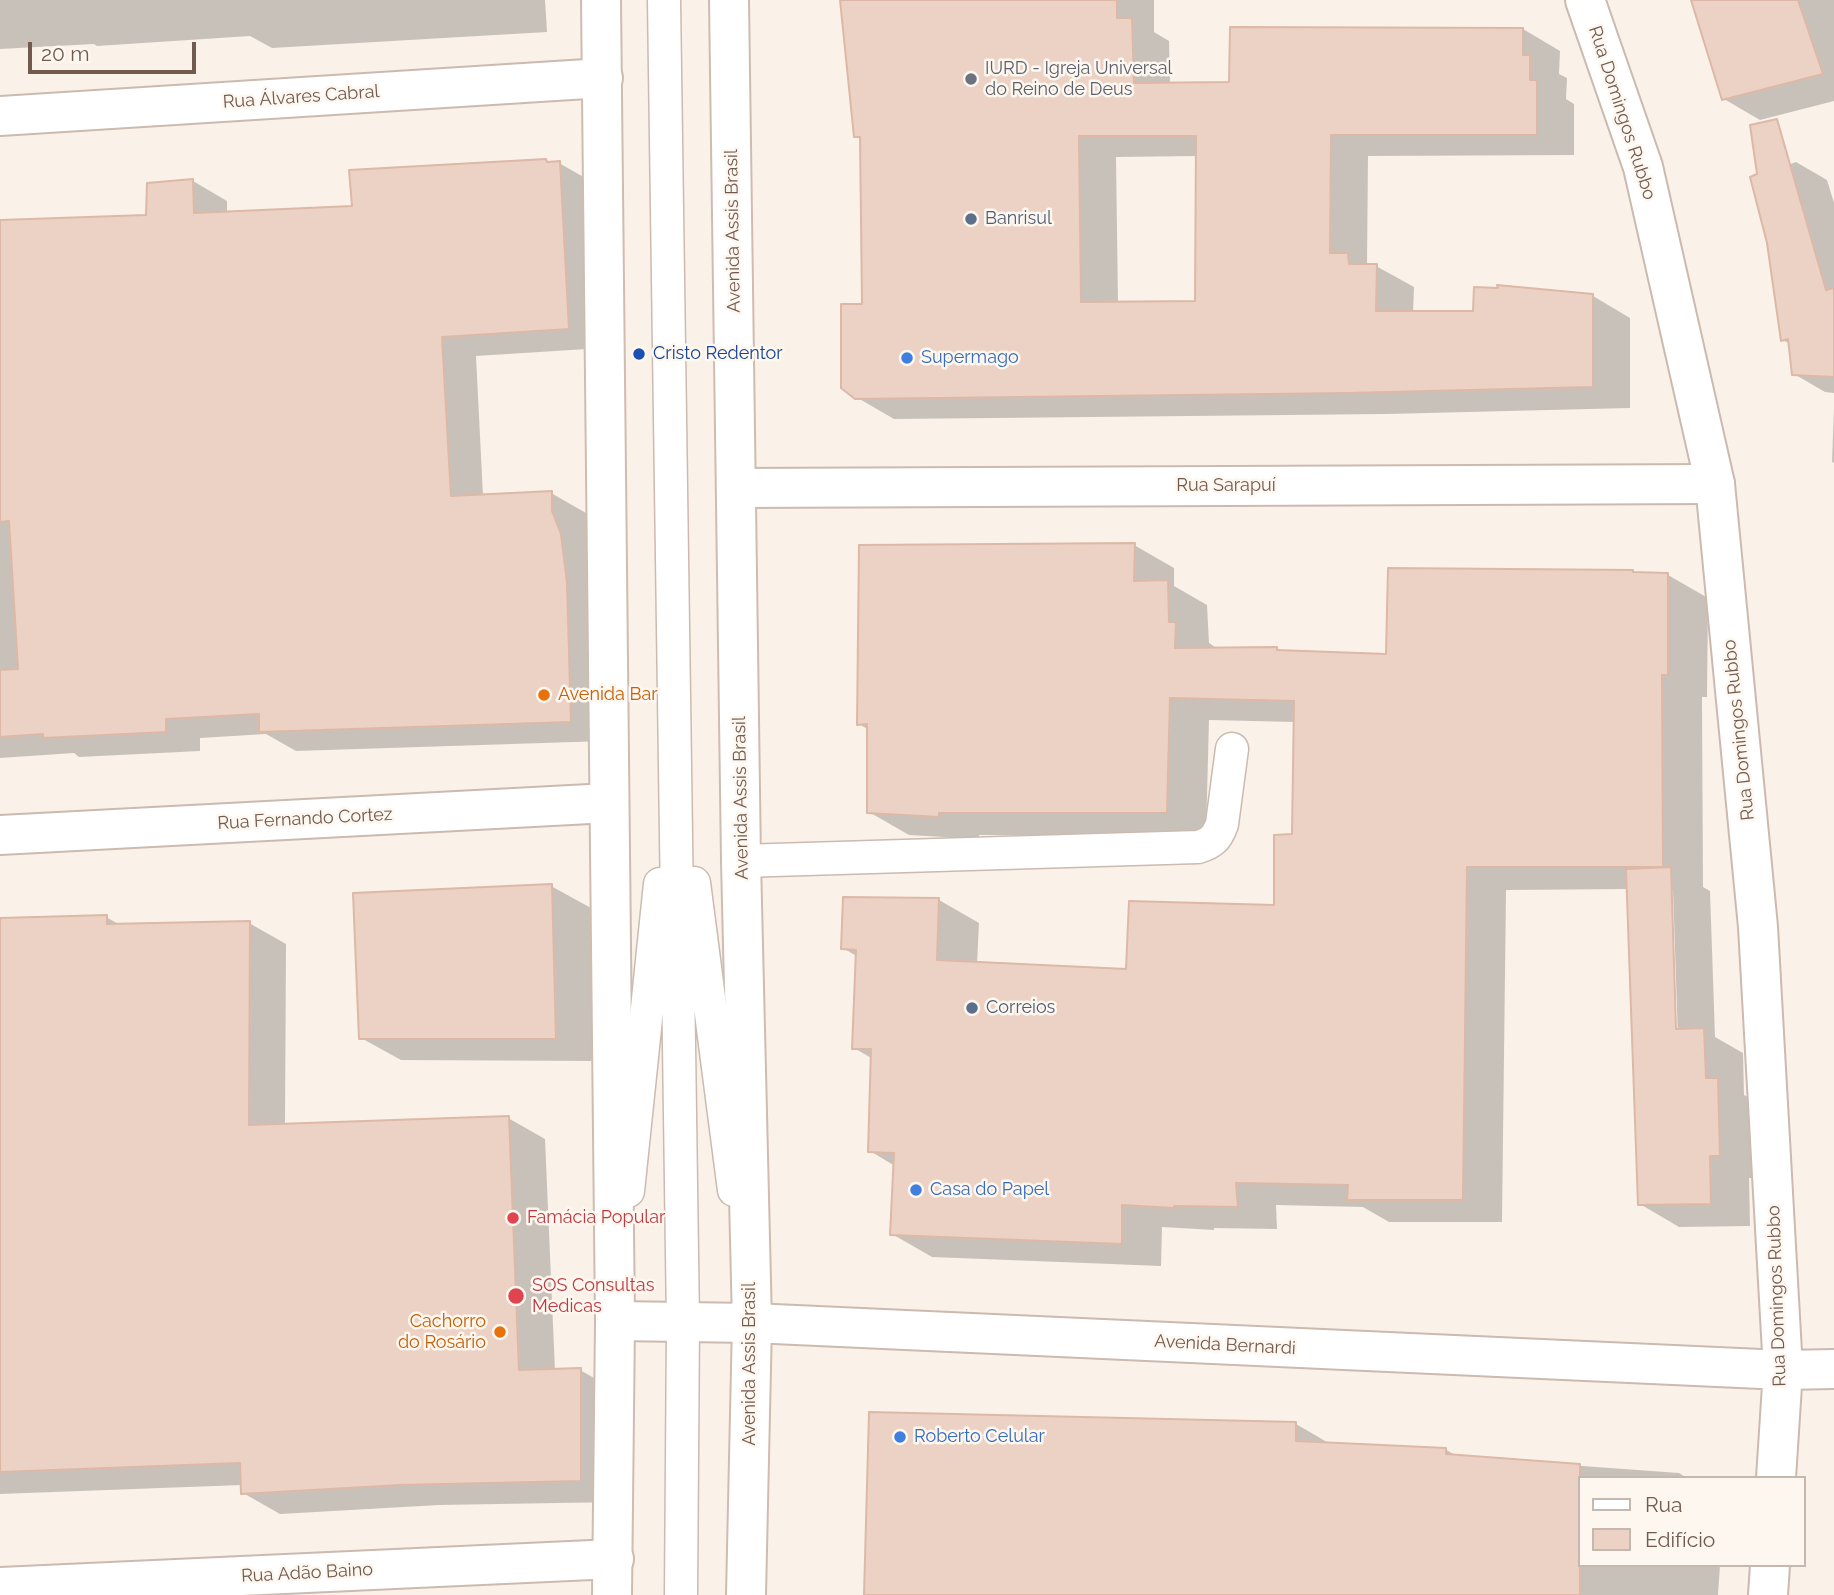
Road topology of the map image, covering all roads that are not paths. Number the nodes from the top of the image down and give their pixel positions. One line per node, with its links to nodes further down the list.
1 (601, 0): 5 (street)
2 (664, 0): 9 (lane)
3 (729, 0): 8 (street, Avenida Assis Brasil)
4 (1585, 0): 7 (street, Rua Domingos Rubbo)
5 (603, 78): 6 (street, Rua Álvares Cabral); 11 (street)
6 (0, 116)
7 (1715, 484): 8 (street, Rua Sarapuí); 18 (street, Rua Domingos Rubbo)
8 (737, 488): 13 (street, Avenida Assis Brasil)
9 (675, 736): 14 (lane); 15 (lane); 16 (lane)
10 (1232, 749): 13 (lane)
11 (609, 803): 12 (street, Rua Fernando Cortez); 14 (street)
12 (0, 835)
13 (741, 861): 16 (street, Avenida Assis Brasil)
14 (615, 1321): 15 (street, Avenida Bernardi); 21 (street)
15 (683, 1322): 16 (street, Avenida Bernardi); 23 (lane)
16 (751, 1323): 18 (street, Avenida Bernardi); 24 (street, Avenida Assis Brasil)
17 (1834, 1369): 18 (street, Avenida Bernardi)
18 (1783, 1370): 19 (street, Rua Domingos Rubbo)
19 (1776, 1476)
20 (1770, 1567): 25 (street)
21 (613, 1577): 22 (street, Rua Adão Baino)
22 (0, 1587)
23 (681, 1595)
24 (746, 1595)
25 (1768, 1595)

